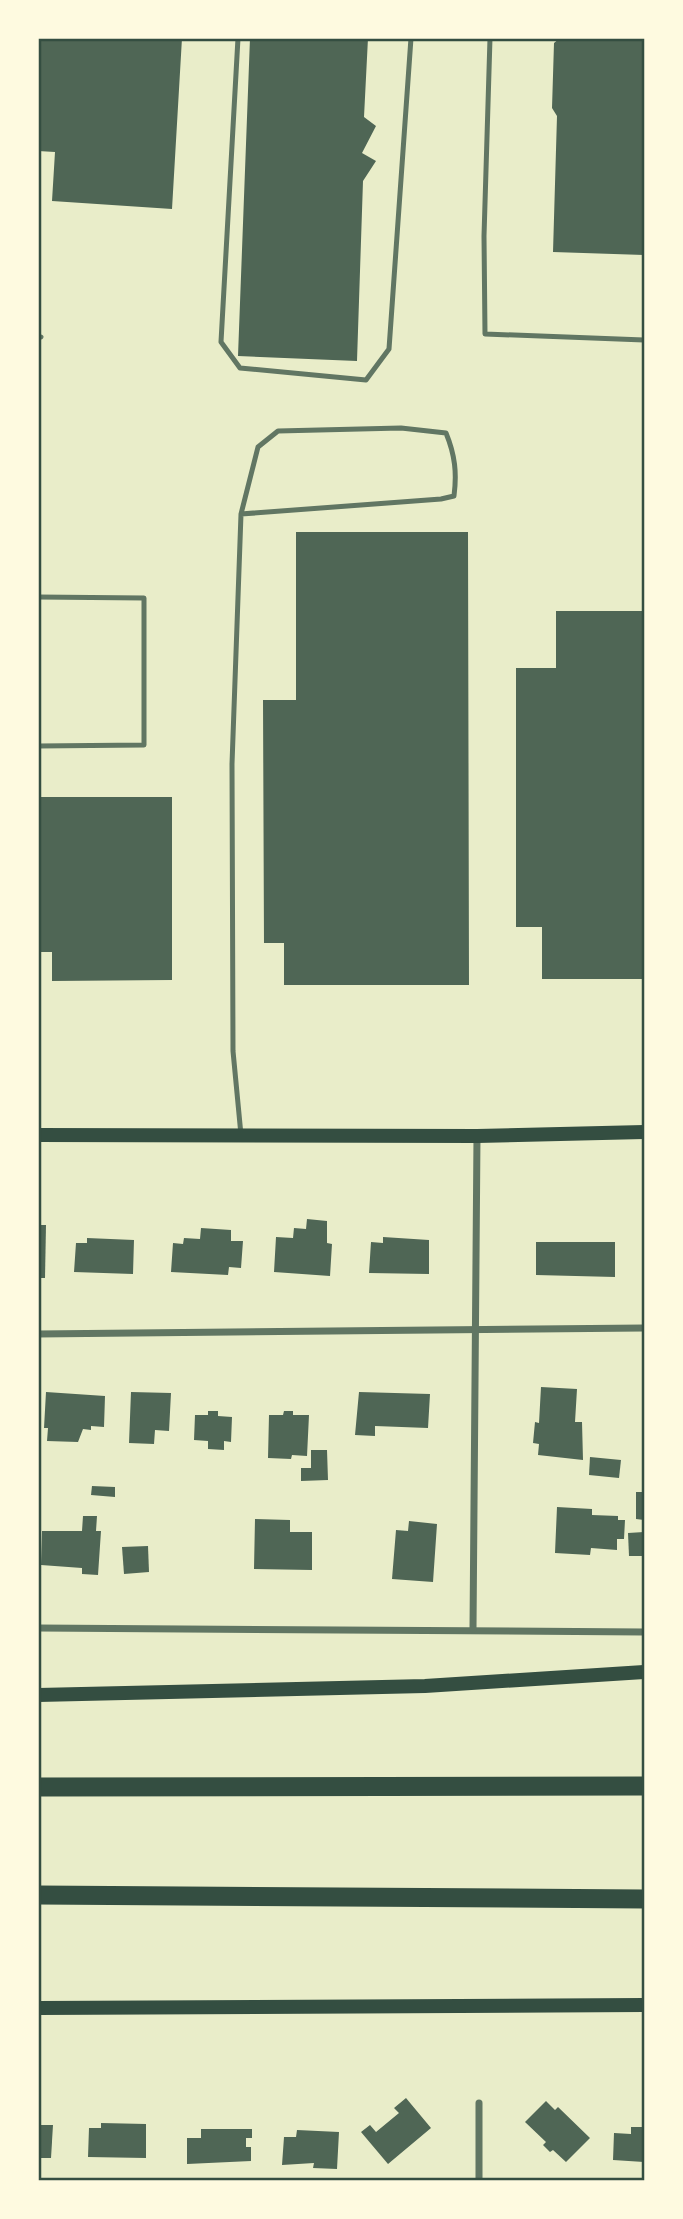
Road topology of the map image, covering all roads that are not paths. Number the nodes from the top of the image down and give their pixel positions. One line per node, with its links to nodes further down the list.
1 (238, 38): 2 (lane)
2 (411, 38)
3 (491, 38): 4 (lane)
4 (645, 340)
5 (241, 514): 5 (lane); 10 (lane)
6 (38, 597): 7 (lane)
7 (38, 746)
8 (645, 1132): 11 (main road)
9 (38, 1135): 10 (main road)
10 (241, 1135): 11 (main road)
11 (477, 1136): 12 (street)
12 (474, 1328): 13 (street); 14 (street); 16 (street)
13 (645, 1328)
14 (38, 1334)
15 (38, 1628): 16 (street)
16 (473, 1629): 17 (street)
17 (643, 1632)
18 (645, 1672): 19 (main road)
19 (38, 1695)
20 (645, 1786): 21 (highway)
21 (38, 1787)
22 (38, 1895): 23 (highway)
23 (645, 1899)
24 (645, 2005): 25 (main road)
25 (38, 2008)
26 (479, 2103): 27 (street)
27 (479, 2180)

